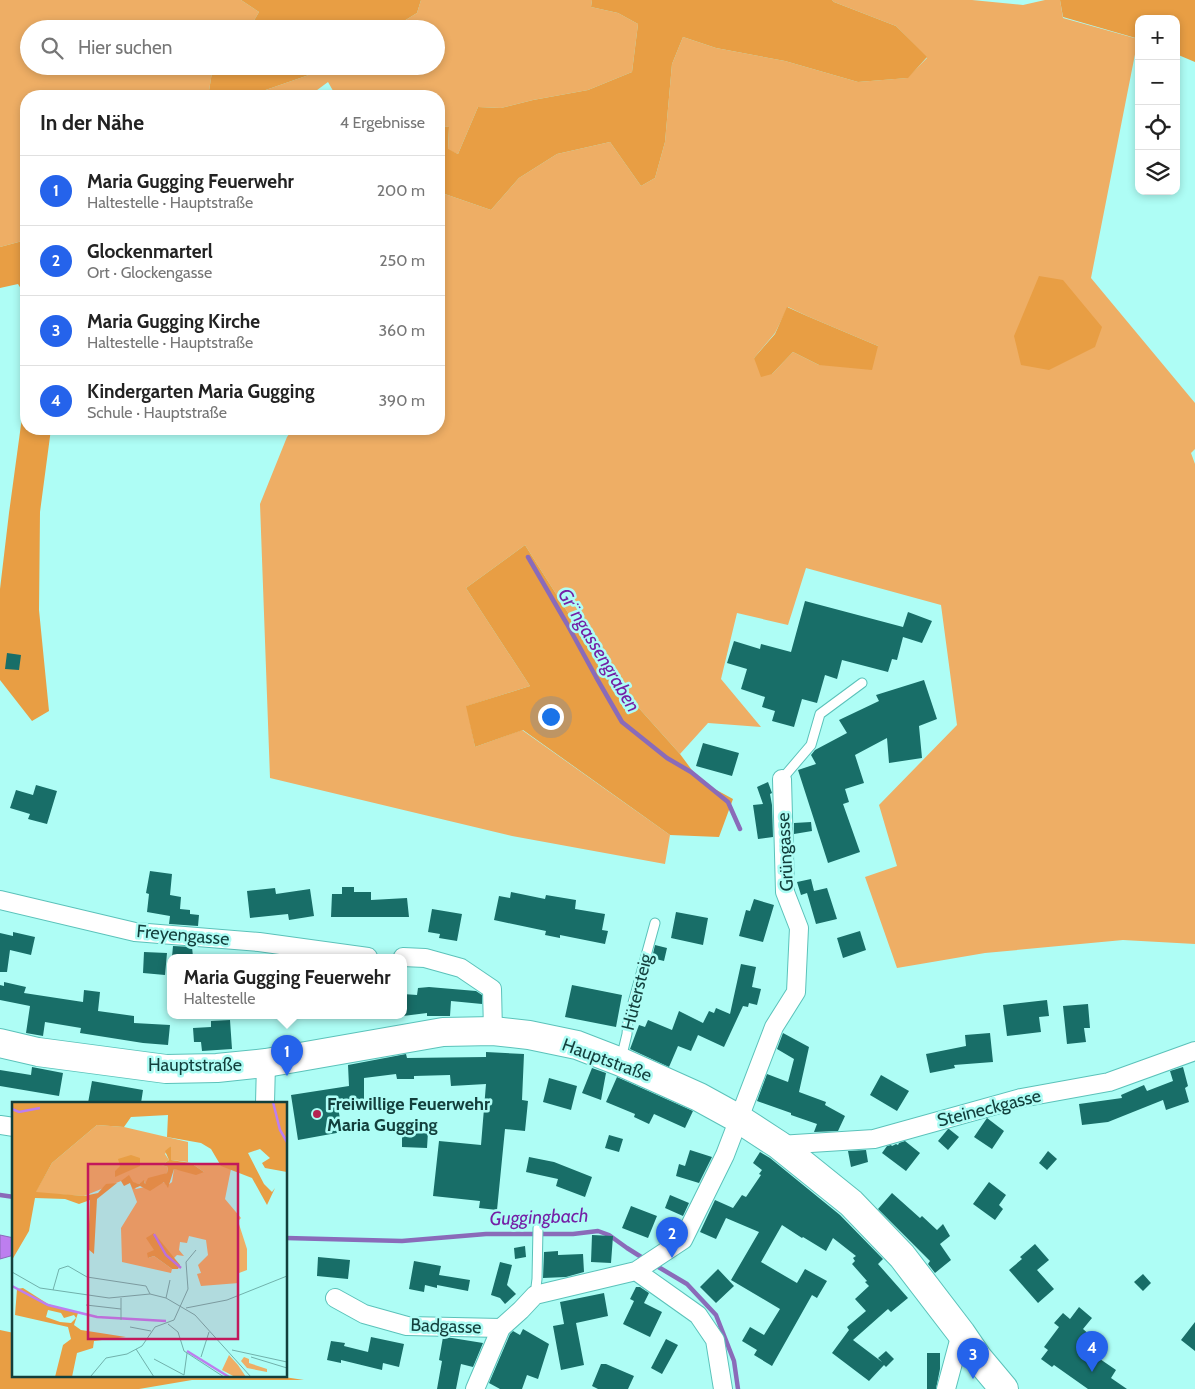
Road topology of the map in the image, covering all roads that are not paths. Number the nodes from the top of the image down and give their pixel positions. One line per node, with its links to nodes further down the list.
1 (862, 683): 2 (lane)
2 (782, 779): 13 (street, Grüngasse)
3 (0, 900): 5 (street, Freyengasse)
4 (655, 923): 10 (lane, Hütersteig)
5 (346, 954)
6 (407, 957): 7 (street)
7 (493, 1031): 10 (main road, Hauptstraße); 11 (main road, Hauptstraße)
8 (0, 1043): 11 (main road, Hauptstraße)
9 (1195, 1051): 14 (street, Steineckgasse)
10 (621, 1062): 13 (main road, Hauptstraße)
11 (266, 1063): 12 (street)
12 (265, 1102)
13 (739, 1119): 14 (main road, Hauptstraße); 16 (street, Grüngasse)
14 (779, 1145): 20 (main road, Hauptstraße)
15 (538, 1232): 17 (lane)
16 (645, 1265): 17 (street); 22 (street)
17 (535, 1294): 19 (street)
18 (335, 1298): 19 (street, Badgasse)
19 (502, 1328): 21 (street)
20 (961, 1334): 23 (street); 24 (main road, Hauptstraße)
21 (475, 1389)
22 (723, 1389)
23 (946, 1389)
24 (1004, 1389)

